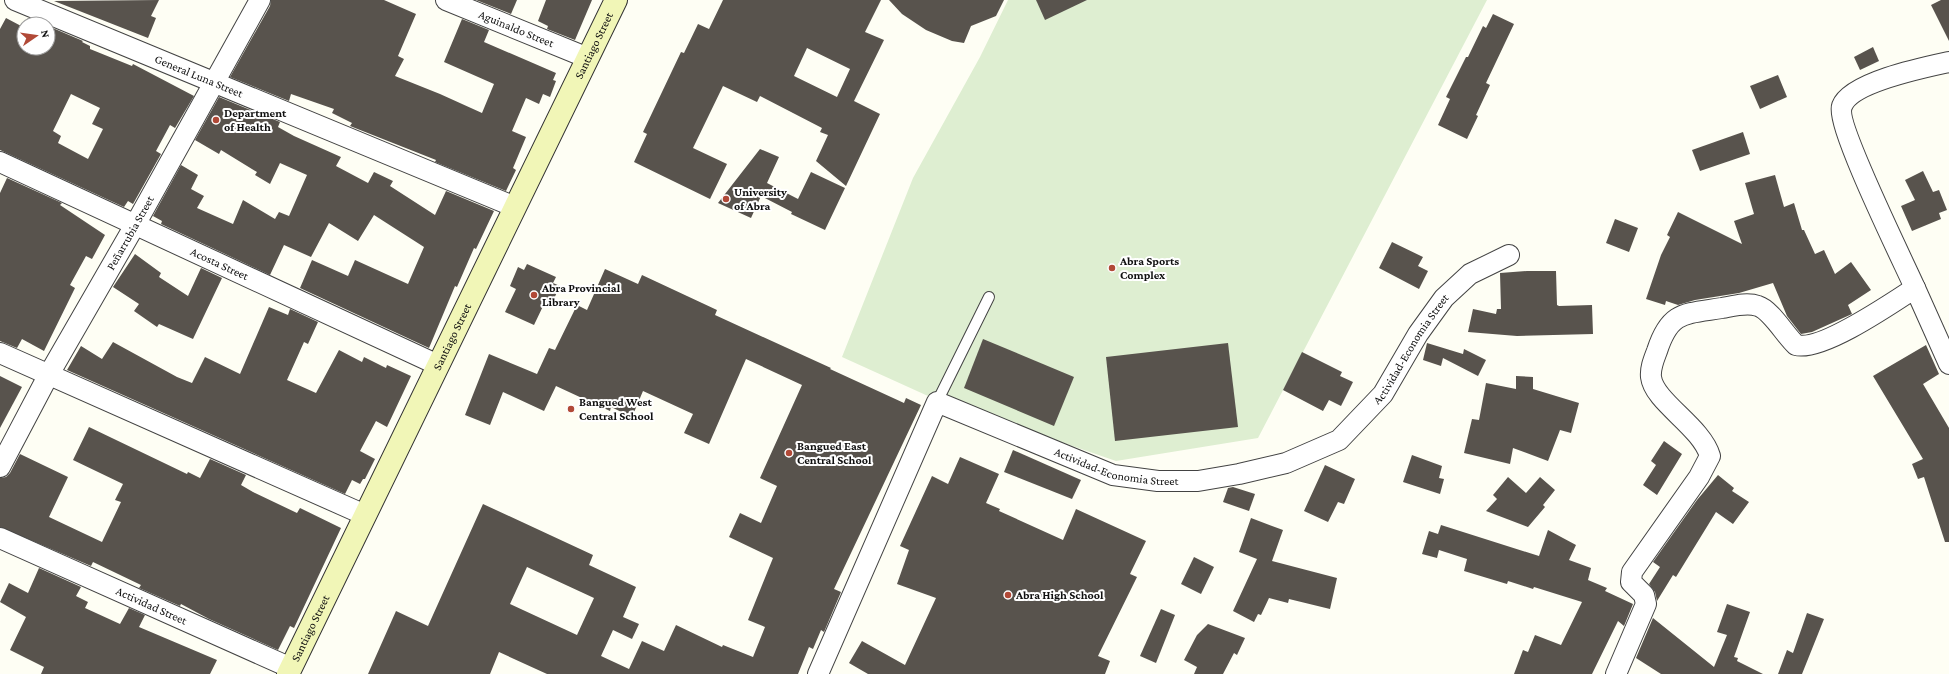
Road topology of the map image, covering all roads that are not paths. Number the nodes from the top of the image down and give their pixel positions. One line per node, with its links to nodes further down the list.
1 (15, 0): 7 (street, General Luna Street)
2 (260, 0): 7 (street, Peñarrubia Street)
3 (446, 0): 5 (street, Aguinaldo Street)
4 (616, 0): 5 (street, Santiago Street)
5 (588, 58): 9 (street, Santiago Street)
6 (1949, 62): 12 (street)
7 (215, 82): 9 (street, General Luna Street); 10 (street, Peñarrubia Street)
8 (0, 162): 10 (street, Acosta Street)
9 (515, 207): 16 (street, Santiago Street)
10 (135, 225): 16 (street, Acosta Street); 17 (street, Peñarrubia Street)
11 (1509, 255): 18 (street, Actividad-Economia Street)
12 (1915, 288): 15 (street); 22 (street)
13 (989, 297): 18 (lane)
14 (0, 353): 17 (street)
15 (1949, 364)
16 (438, 365): 20 (street, Santiago Street)
17 (48, 376): 19 (street, Peñarrubia Street); 20 (street)
18 (937, 402): 24 (street)
19 (0, 466)
20 (365, 515): 23 (street, Santiago Street)
21 (0, 538): 23 (street, Actividad Street)
22 (1622, 671)
23 (294, 672)
24 (818, 674)

